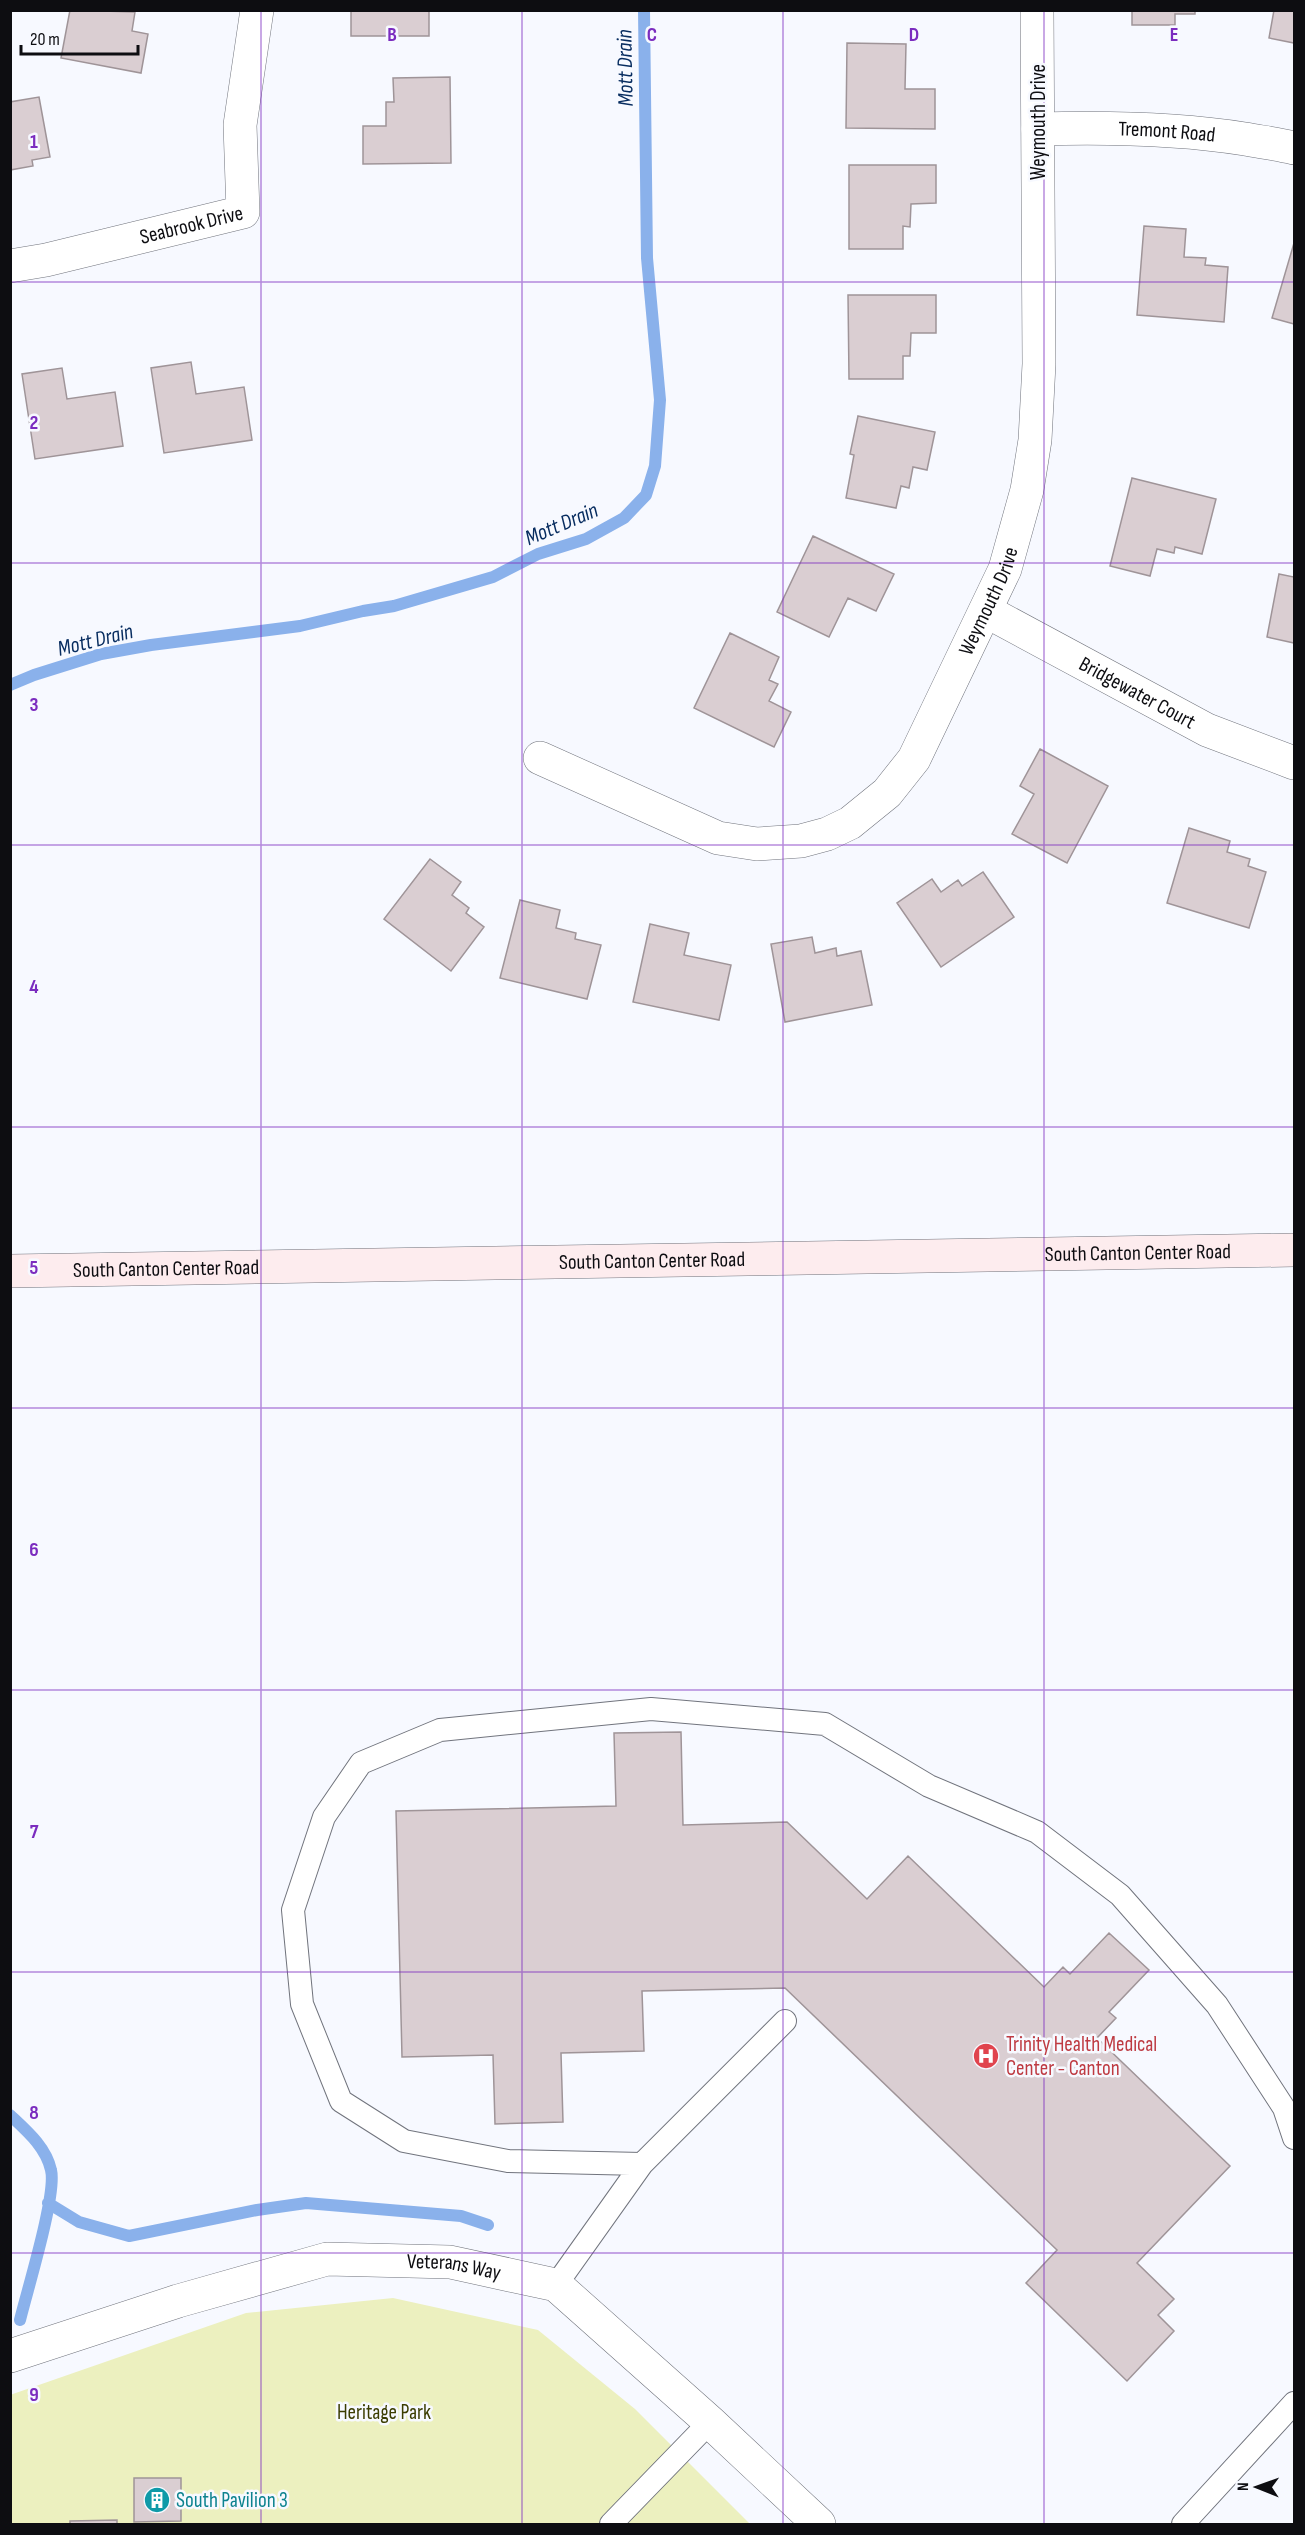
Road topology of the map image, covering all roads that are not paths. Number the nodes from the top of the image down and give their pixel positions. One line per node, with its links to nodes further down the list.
1 (257, 10): 5 (street, Seabrook Drive)
2 (1037, 10): 3 (street, Weymouth Drive)
3 (1038, 129): 4 (street, Tremont Road); 6 (street, Weymouth Drive)
4 (1294, 148)
5 (10, 266)
6 (986, 611): 7 (street, Weymouth Drive); 8 (street, Bridgewater Court)
7 (540, 758)
8 (1294, 762)
9 (1294, 1250): 10 (main road, South Canton Center Road)
10 (10, 1271)
11 (785, 2021): 13 (lane)
12 (1294, 2138): 13 (lane)
13 (642, 2164): 14 (lane)
14 (556, 2284): 15 (street, Veterans Way); 17 (street)
15 (10, 2356)
16 (1294, 2403): 20 (lane)
17 (710, 2422): 18 (lane); 19 (street)
18 (611, 2524)
19 (819, 2524)
20 (1183, 2524)

